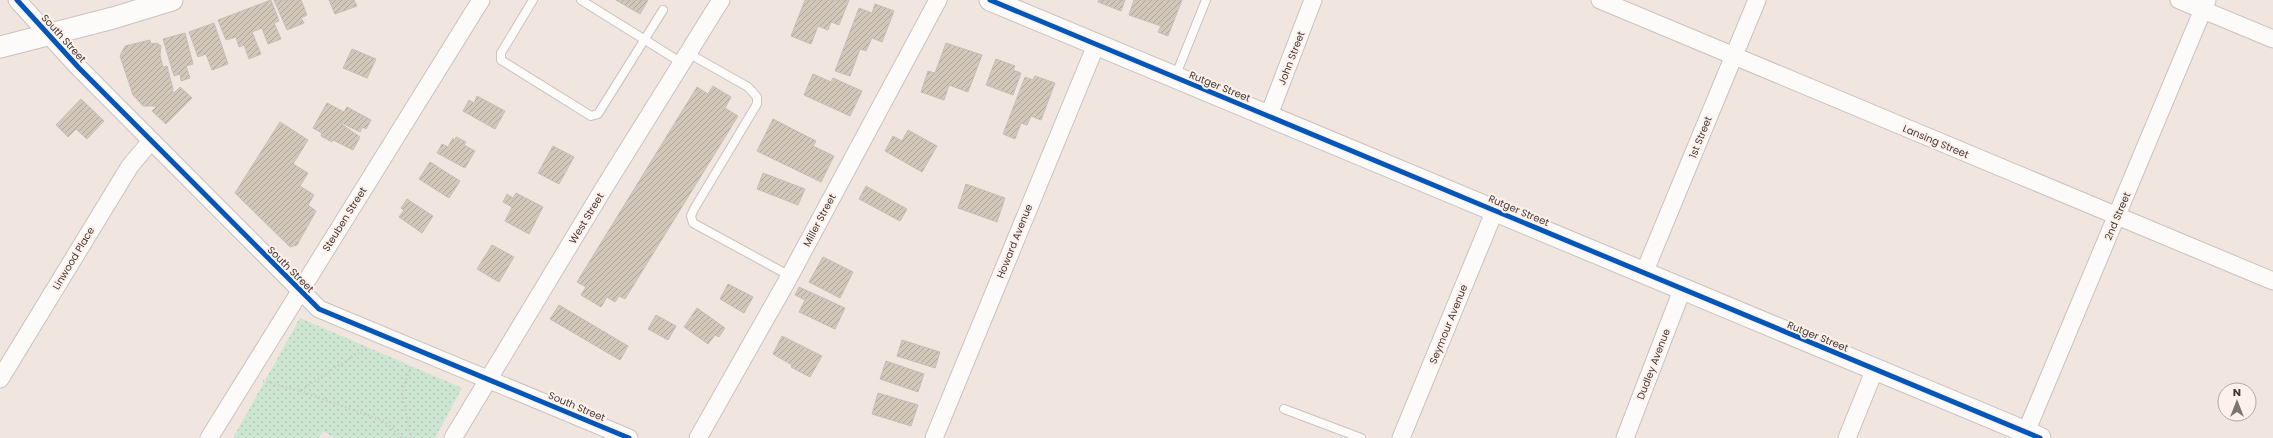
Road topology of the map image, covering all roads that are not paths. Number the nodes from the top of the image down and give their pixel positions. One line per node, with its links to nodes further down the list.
1 (17, 0): 17 (street, South Street)
2 (172, 0): 14 (street)
3 (480, 0): 33 (street, Steuben Street)
4 (533, 0): 19 (lane)
5 (581, 0): 19 (lane)
6 (722, 0): 23 (street, West Street)
7 (938, 0): 30 (street, Miller Street)
8 (990, 0): 20 (street, Rutger Street)
9 (1206, 0): 24 (lane)
10 (1313, 0): 25 (street, John Street)
11 (1600, 0): 22 (street, Lansing Street)
12 (1757, 0): 22 (street, 1st Street)
13 (2179, 0): 15 (street)
14 (143, 4): 17 (street)
15 (2205, 5): 18 (street); 28 (street, 2nd Street)
16 (663, 10): 19 (lane)
17 (48, 34): 21 (street); 26 (street, South Street)
18 (2273, 39)
19 (645, 40): 23 (lane)
20 (1096, 45): 24 (street, Rutger Street); 43 (street, Howard Avenue)
21 (0, 47)
22 (1734, 56): 28 (street, Lansing Street); 29 (street, 1st Street)
23 (685, 58): 30 (lane); 36 (street, West Street)
24 (1175, 77): 25 (street, Rutger Street)
25 (1268, 115): 27 (street, Rutger Street)
26 (151, 141): 33 (street, South Street); 35 (street, Linwood Place)
27 (1495, 210): 29 (street, Rutger Street); 45 (street, Seymour Avenue)
28 (2117, 216): 31 (street, Lansing Street); 38 (street, 2nd Street)
29 (1644, 274): 32 (street, Rutger Street)
30 (790, 276): 42 (street, Miller Street)
31 (2273, 281)
32 (1682, 290): 34 (street, Rutger Street); 46 (street, Dudley Avenue)
33 (300, 292): 36 (street, South Street); 39 (street, Steuben Street)
34 (1875, 369): 38 (street, Rutger Street); 47 (street)
35 (0, 379)
36 (489, 379): 40 (street, West Street); 41 (street, South Street)
37 (1284, 409): 44 (lane)
38 (2033, 435)
39 (209, 438)
40 (453, 438)
41 (629, 438)
42 (698, 438)
43 (934, 438)
44 (1361, 438)
45 (1401, 438)
46 (1625, 438)
47 (1847, 438)

